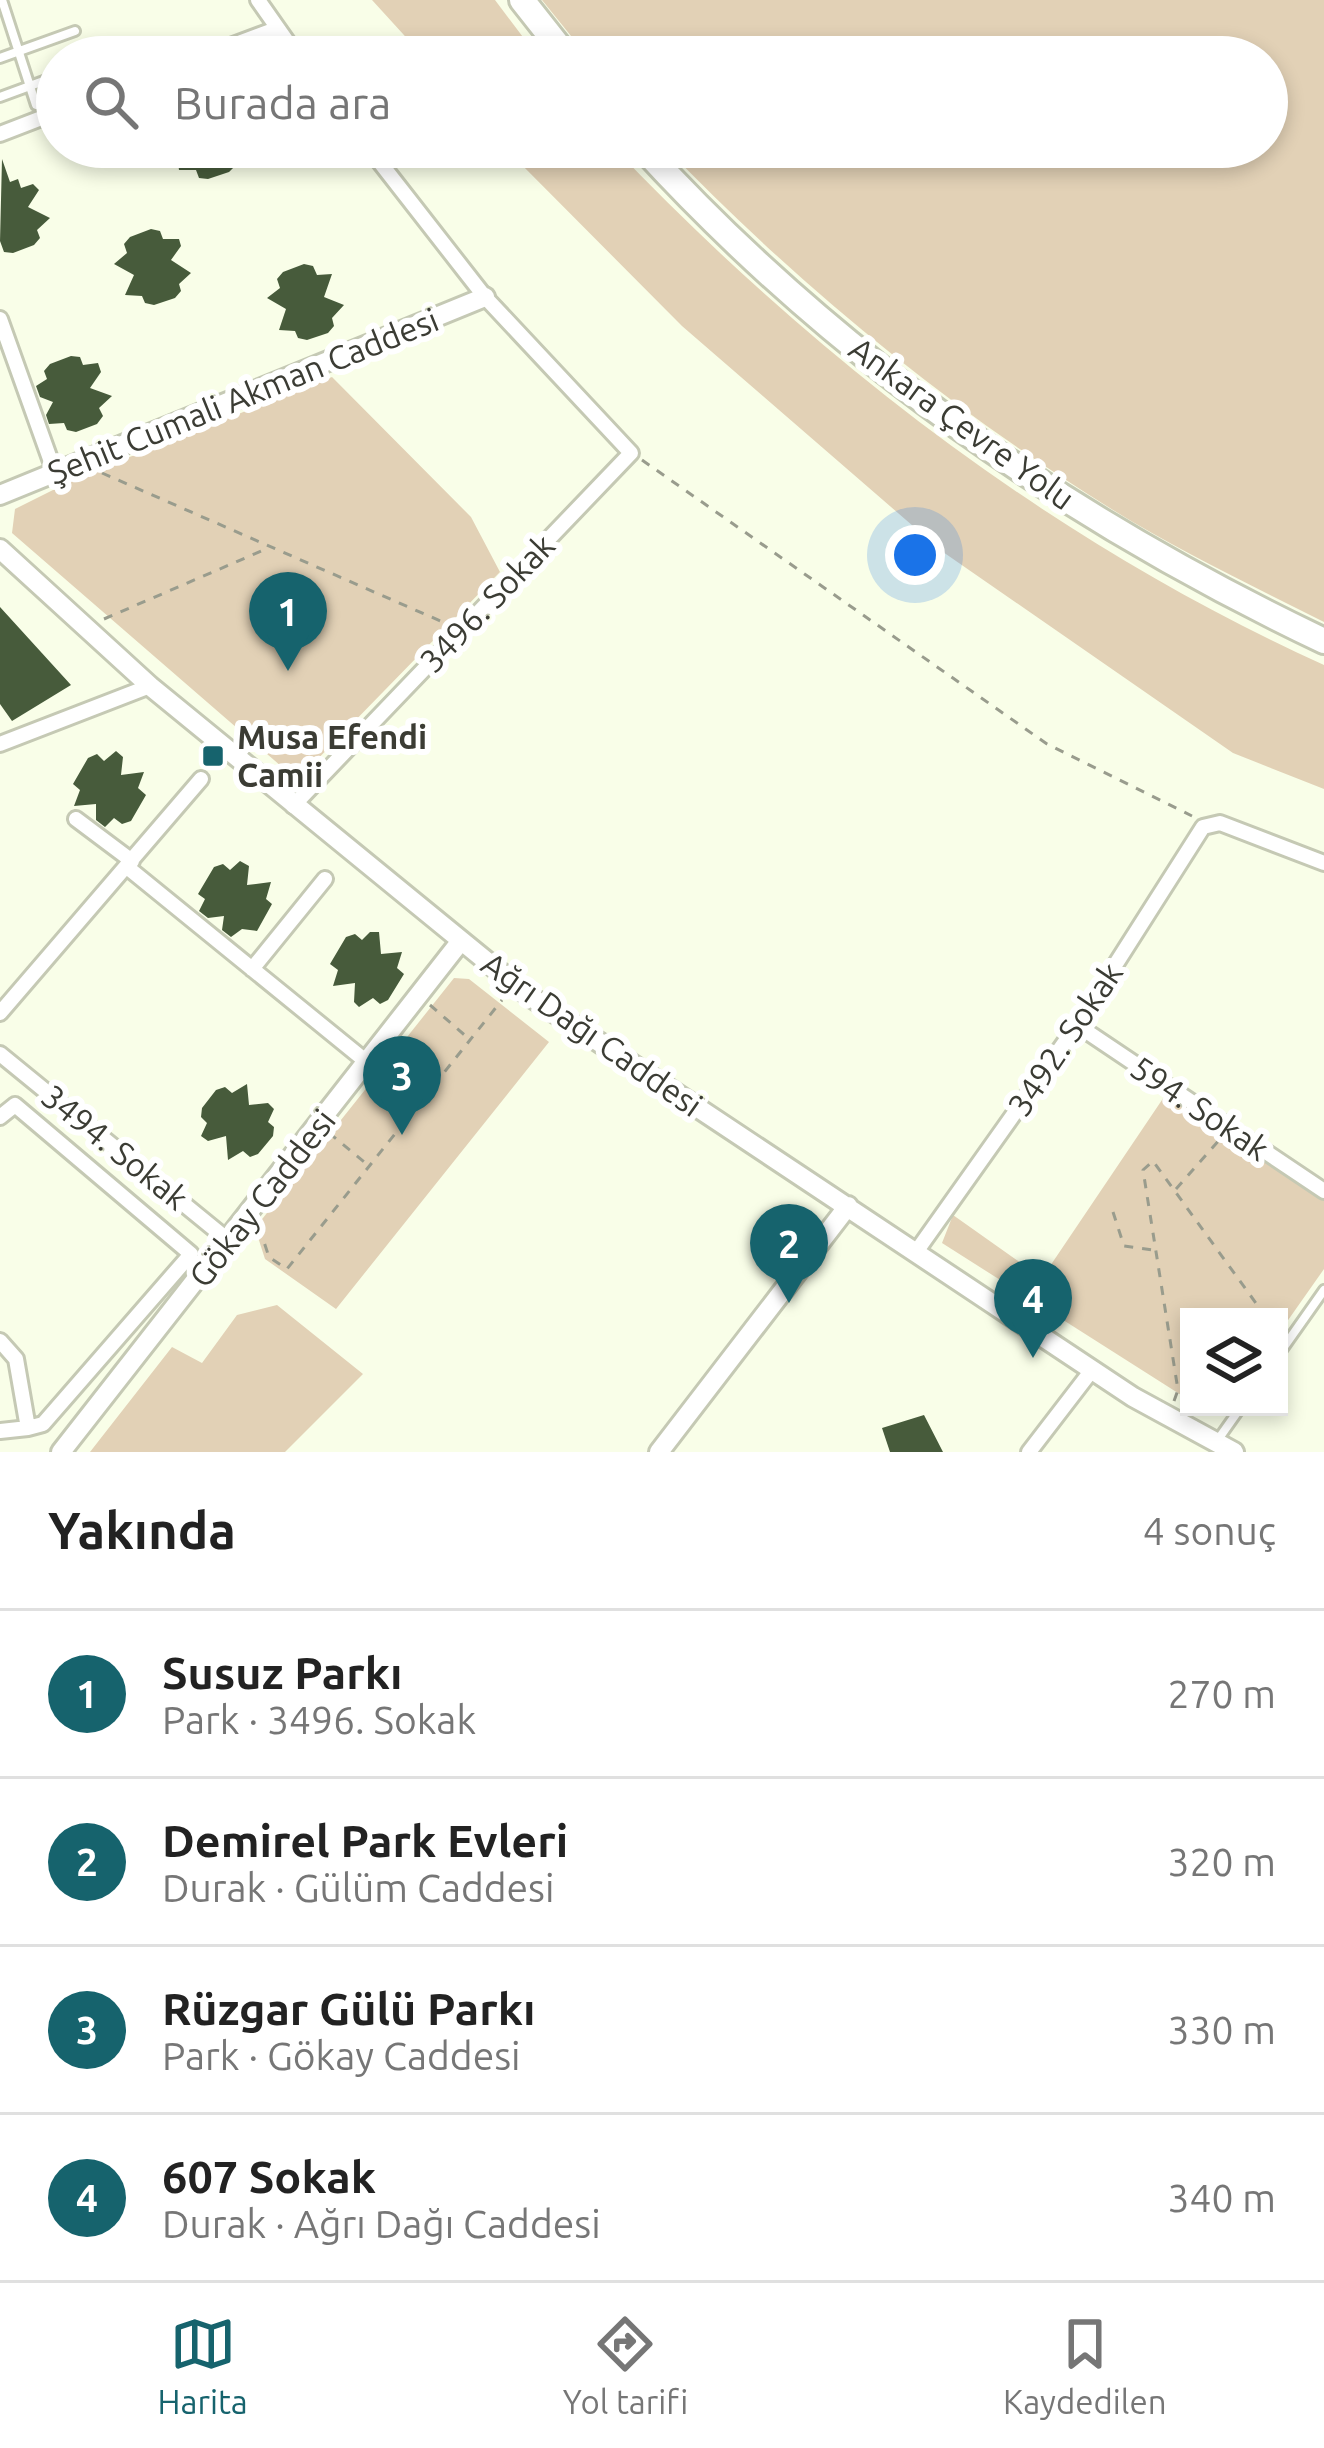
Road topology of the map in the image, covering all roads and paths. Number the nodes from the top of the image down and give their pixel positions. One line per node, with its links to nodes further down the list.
1 (2, 0): 11 (lane)
2 (258, 0): 4 (street)
3 (522, 0): 9 (highway)
4 (276, 29): 7 (street); 8 (street)
5 (75, 31): 6 (lane)
6 (61, 36)
7 (257, 36)
8 (282, 36)
9 (550, 36)
10 (36, 45): 11 (lane)
11 (19, 51): 12 (lane); 14 (lane)
12 (0, 58)
13 (36, 84): 14 (lane)
14 (29, 86): 15 (lane); 16 (lane)
15 (0, 97)
16 (36, 104)
17 (36, 120): 18 (street)
18 (0, 134)
19 (384, 168): 21 (street)
20 (663, 168): 31 (highway, Ankara Çevre Yolu)
21 (485, 297): 23 (street); 24 (main road, Şehit Cumali Akman Caddesi)
22 (0, 319): 25 (street)
23 (631, 453): 30 (street, 3496. Sokak); 37 (path)
24 (79, 463): 25 (main road, Şehit Cumali Akman Caddesi); 28 (path)
25 (55, 473): 26 (main road, Şehit Cumali Akman Caddesi)
26 (0, 495)
27 (0, 548): 29 (main road, Ağrı Dağı Caddesi)
28 (270, 548): 29 (path); 30 (path)
29 (86, 627): 32 (main road, Ağrı Dağı Caddesi)
30 (461, 630): 35 (street, 3496. Sokak)
31 (1324, 641)
32 (150, 686): 33 (street); 35 (main road, Ağrı Dağı Caddesi)
33 (0, 744)
34 (201, 778): 39 (street)
35 (293, 806): 41 (main road, Ağrı Dağı Caddesi)
36 (76, 819): 39 (street)
37 (1208, 822): 38 (street); 46 (street, 3492. Sokak)
38 (1324, 863)
39 (129, 864): 42 (street); 45 (street)
40 (325, 879): 42 (street)
41 (460, 942): 43 (main road, Ağrı Dağı Caddesi); 44 (main road, Gökay Caddesi)
42 (252, 969): 48 (street)
43 (515, 985): 47 (path); 57 (main road, Ağrı Dağı Caddesi)
44 (419, 995): 47 (path); 48 (main road, Gökay Caddesi)
45 (0, 1013)
46 (1077, 1025): 53 (street, 594. Sokak); 62 (street, 3492. Sokak)
47 (470, 1040): 50 (path)
48 (368, 1063): 50 (path); 52 (main road, Gökay Caddesi)
49 (4, 1064): 60 (street, 3494. Sokak)
50 (419, 1103): 54 (path)
51 (0, 1117): 70 (street)
52 (319, 1126): 54 (path); 58 (main road, Gökay Caddesi)
53 (1230, 1128): 55 (path); 56 (street, 594. Sokak)
54 (370, 1166): 58 (path)
55 (1174, 1190): 61 (path); 64 (path)
56 (1324, 1191)
57 (848, 1206): 62 (main road, Ağrı Dağı Caddesi); 74 (main road)
58 (253, 1210): 60 (main road, Gökay Caddesi)
59 (1113, 1212): 61 (path)
60 (229, 1240): 73 (main road, Gökay Caddesi)
61 (1155, 1249): 68 (path)
62 (916, 1252): 67 (main road, Ağrı Dağı Caddesi)
63 (1324, 1290): 66 (lane)
64 (1259, 1308)
65 (0, 1341): 70 (street)
66 (1288, 1341)
67 (1093, 1370): 68 (main road, Ağrı Dağı Caddesi); 75 (street)
68 (1168, 1416): 72 (main road, Ağrı Dağı Caddesi)
69 (1237, 1416): 72 (lane)
70 (28, 1428): 71 (street)
71 (0, 1431)
72 (1225, 1447)
73 (61, 1452)
74 (659, 1452)
75 (1029, 1452)

